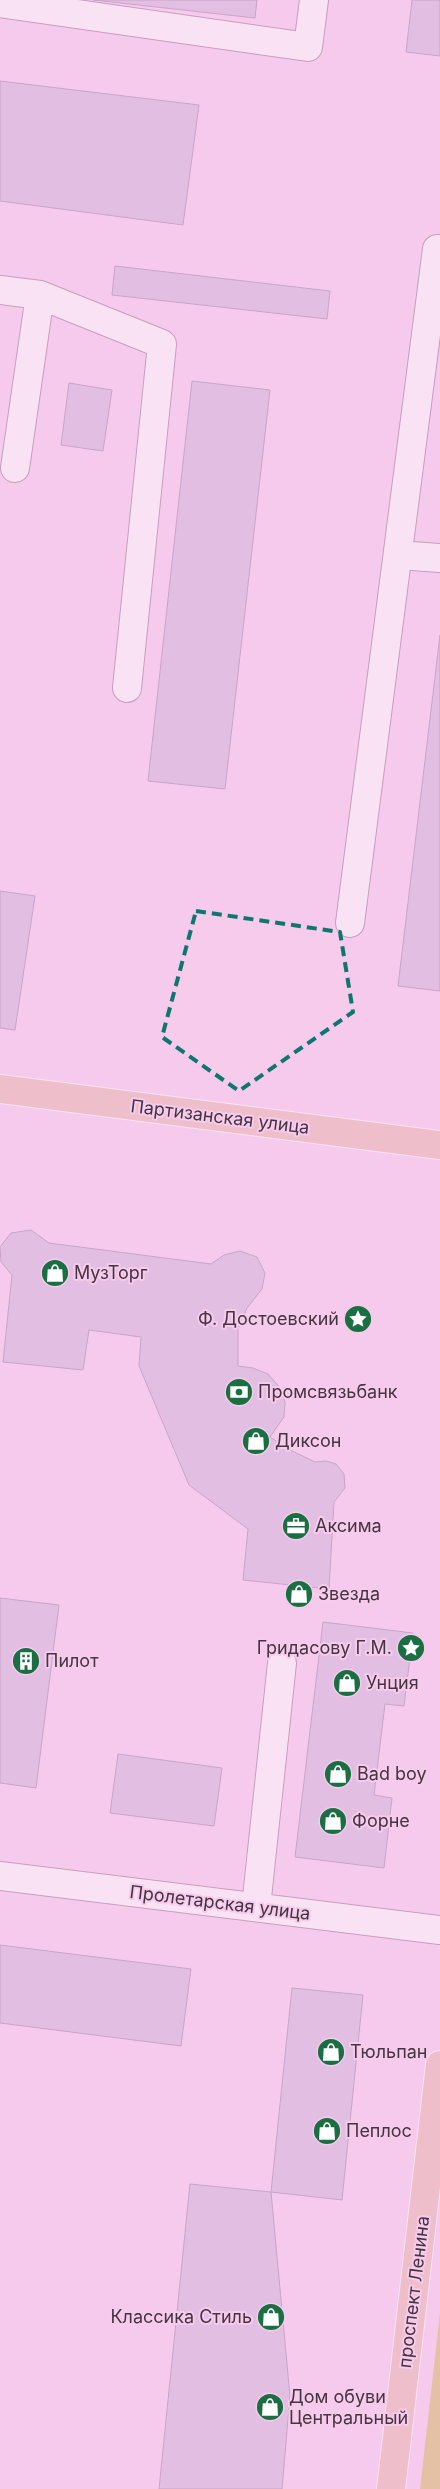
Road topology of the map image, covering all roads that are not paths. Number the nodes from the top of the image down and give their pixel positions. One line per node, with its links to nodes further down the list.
1 (314, 0): 2 (street)
2 (0, 3)
3 (437, 249): 7 (street)
4 (0, 290): 5 (street)
5 (40, 295): 6 (street); 9 (street)
6 (15, 468)
7 (398, 555): 8 (street); 10 (street)
8 (440, 558)
9 (126, 688)
10 (350, 922)
11 (0, 1089): 12 (main road, Партизанская улица)
12 (440, 1145)
13 (282, 1663): 15 (street)
14 (0, 1876): 15 (street, Пролетарская улица)
15 (256, 1907): 16 (street, Пролетарская улица)
16 (440, 1930)
17 (440, 2065): 18 (main road, проспект Ленина)
18 (391, 2489)

